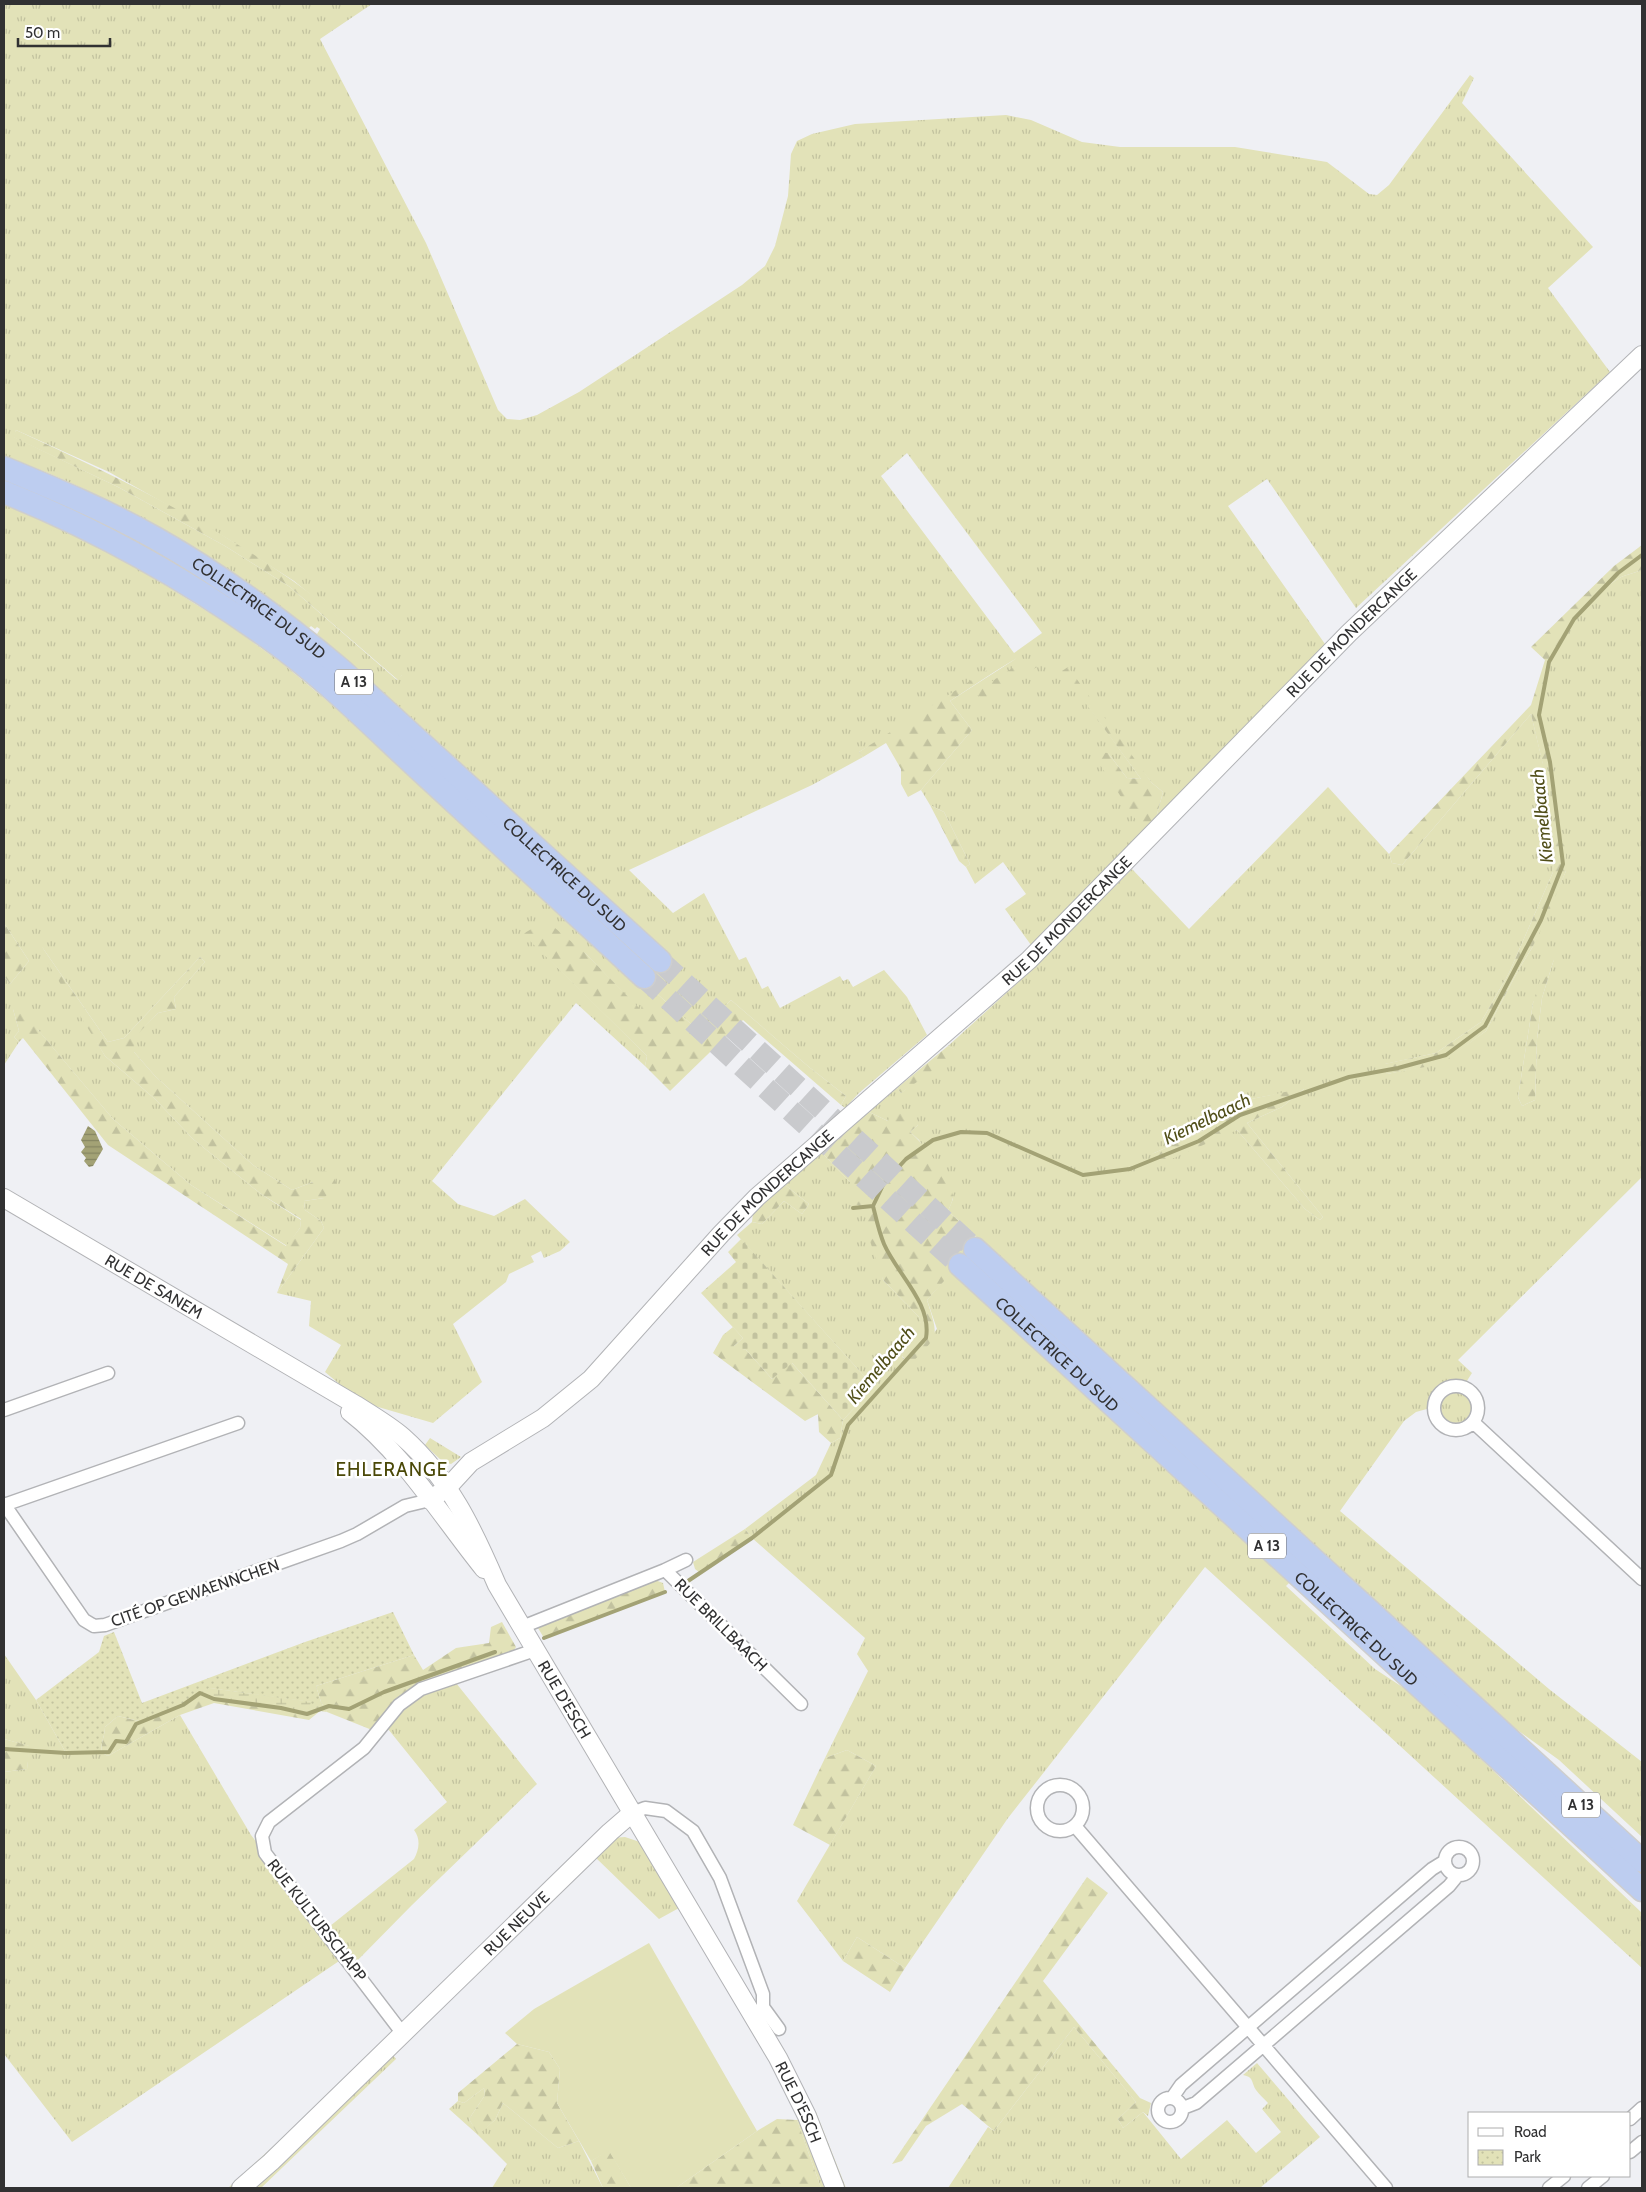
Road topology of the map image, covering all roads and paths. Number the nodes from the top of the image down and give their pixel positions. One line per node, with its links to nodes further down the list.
1 (1642, 355): 12 (main road, RUE DE MONDERCANGE)
2 (4, 468): 4 (highway, COLLECTRICE DU SUD / A 13)
3 (4, 492): 5 (highway, COLLECTRICE DU SUD / A 13)
4 (660, 961)
5 (644, 977)
6 (4, 1198): 8 (main road, RUE DE SANEM)
7 (108, 1373): 9 (street)
8 (303, 1374): 13 (main road, RUE DE SANEM); 14 (main road, RUE DE SANEM)
9 (4, 1410)
10 (1473, 1422): 21 (street)
11 (238, 1423): 17 (street, CITÉ OP GEWAENNCHEN)
12 (471, 1462): 13 (main road, RUE DE MONDERCANGE); 15 (main road, RUE DE MONDERCANGE)
13 (436, 1472): 14 (main road); 15 (main road, RUE D'ESCH)
14 (419, 1485): 16 (main road, RUE D'ESCH); 18 (street, CITÉ OP GEWAENNCHEN)
15 (448, 1487): 16 (main road, RUE DE MONDERCANGE); 22 (main road, RUE D'ESCH)
16 (430, 1500): 18 (street, CITÉ OP GEWAENNCHEN); 22 (main road, RUE D'ESCH)
17 (4, 1505): 18 (street, CITÉ OP GEWAENNCHEN)
18 (405, 1506)
19 (686, 1560): 20 (street)
20 (665, 1570): 23 (street, RUE BRILLBAACH); 25 (street, RUE BRILLBAACH)
21 (1642, 1579)
22 (497, 1585): 23 (main road, RUE D'ESCH)
23 (522, 1628): 24 (main road, RUE D'ESCH)
24 (535, 1650): 26 (main road, RUE D'ESCH); 35 (street, RUE KULTURSCHAPP)
25 (801, 1704)
26 (632, 1813): 32 (main road, RUE D'ESCH); 32 (street, RUE D'ESCH); 35 (main road, RUE NEUVE)
27 (1075, 1826): 33 (street)
28 (1445, 1861): 30 (street); 30 (street); 33 (street)
29 (1642, 1861): 31 (highway, COLLECTRICE DU SUD / A 13)
30 (1458, 1875): 36 (street)
31 (1642, 1890)
32 (759, 2014): 34 (street, RUE D'ESCH); 46 (main road, RUE D'ESCH)
33 (1248, 2027): 36 (street); 37 (street)
34 (779, 2029)
35 (403, 2034): 45 (main road, RUE NEUVE)
36 (1263, 2045): 38 (street); 47 (street)
37 (1172, 2098): 38 (street); 38 (street)
38 (1182, 2108)
39 (1642, 2108): 40 (street)
40 (1631, 2118)
41 (1642, 2142): 42 (street)
42 (1631, 2151)
43 (1563, 2177): 48 (street)
44 (1602, 2177): 49 (street)
45 (241, 2188)
46 (835, 2188)
47 (1386, 2188)
48 (1549, 2188)
49 (1588, 2188)

